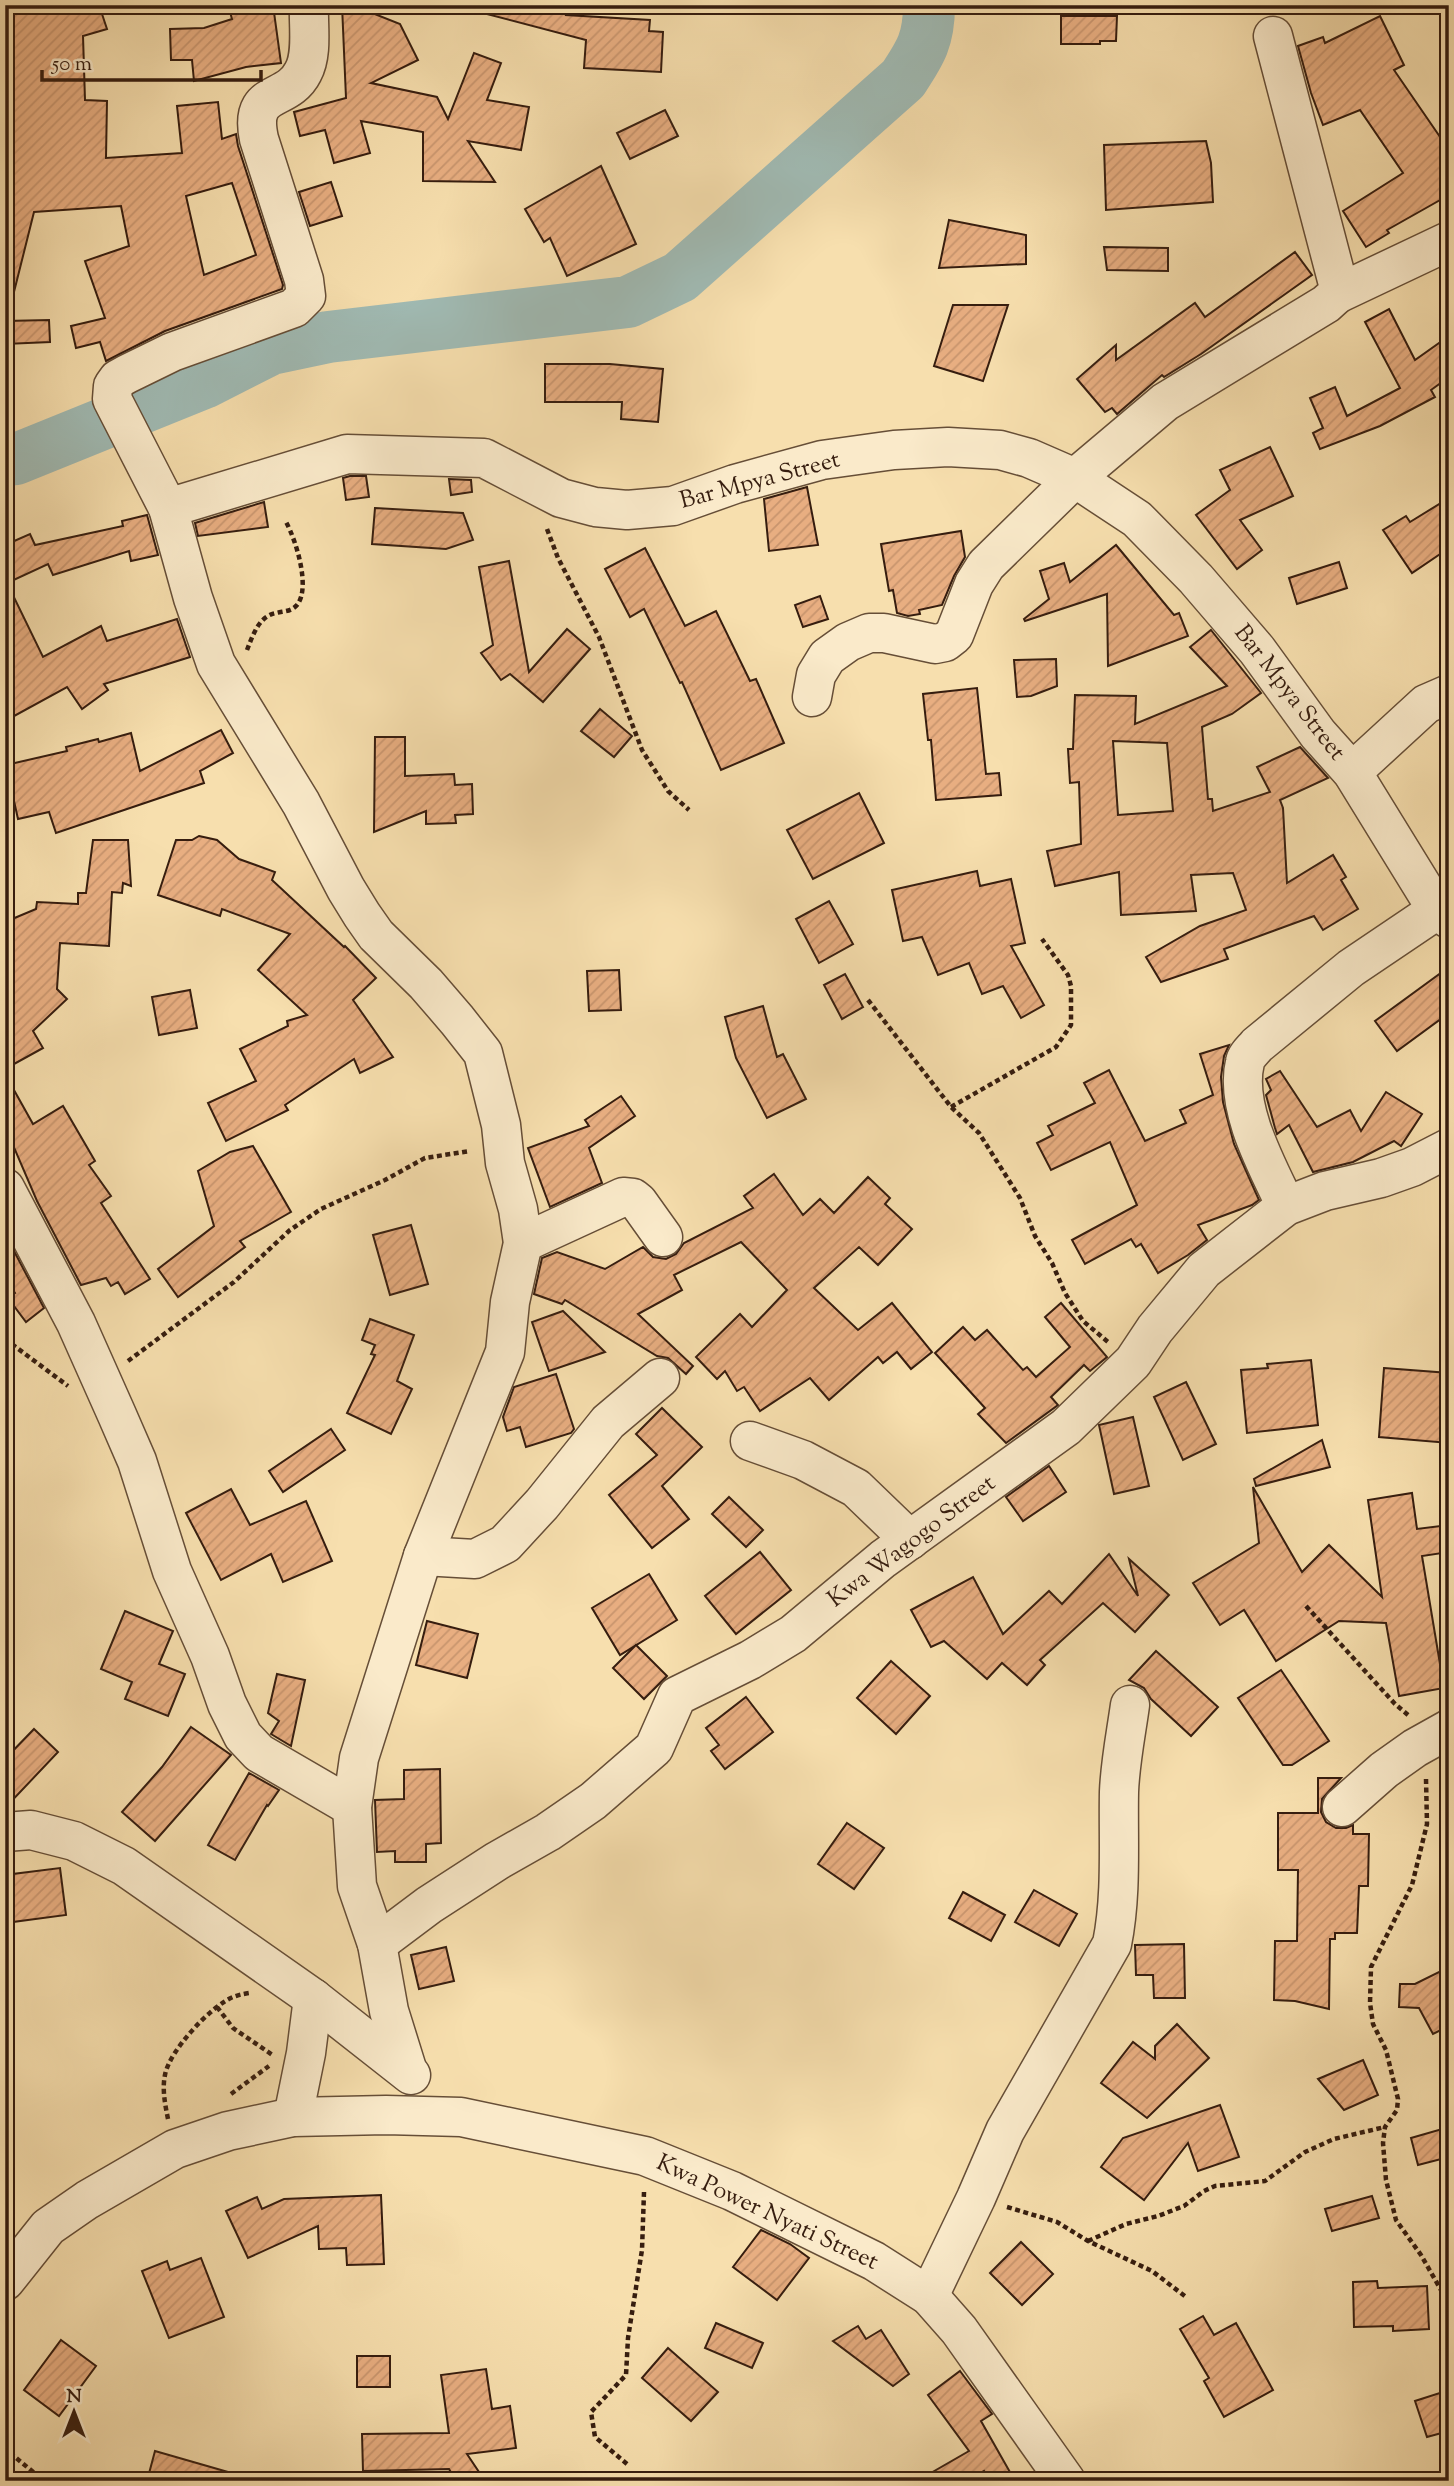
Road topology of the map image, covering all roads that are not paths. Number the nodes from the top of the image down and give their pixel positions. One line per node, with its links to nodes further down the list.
1 (309, 5): 6 (street)
2 (1273, 36): 4 (street)
3 (1449, 241): 4 (street)
4 (1337, 294): 5 (street)
5 (1075, 478): 6 (street, Bar Mpya Street); 8 (street); 9 (street, Bar Mpya Street)
6 (168, 508): 15 (street)
7 (1449, 694): 9 (street)
8 (812, 697)
9 (1352, 772): 10 (street, Bar Mpya Street)
10 (1443, 915): 13 (street)
11 (1449, 1148): 13 (street, Kwa Wagogo Street)
12 (5, 1188): 22 (street)
13 (1286, 1206): 18 (street, Kwa Wagogo Street)
14 (663, 1237): 15 (street)
15 (523, 1242): 19 (street)
16 (660, 1378): 19 (street)
17 (750, 1441): 18 (street)
18 (909, 1540): 25 (street, Kwa Wagogo Street)
19 (423, 1556): 22 (street)
20 (1129, 1705): 31 (street)
21 (1437, 1736): 23 (street)
22 (352, 1807): 25 (street)
23 (1342, 1807)
24 (5, 1832): 26 (street)
25 (377, 1944): 27 (street)
26 (308, 2002): 27 (street); 28 (street)
27 (408, 2072): 29 (street)
28 (293, 2117): 29 (street, Kwa Power Nyati Street); 30 (street, Kwa Power Nyati Street)
29 (461, 2117): 31 (street, Kwa Power Nyati Street)
30 (5, 2281)
31 (929, 2296): 32 (street, Kwa Power Nyati Street)
32 (1066, 2481)

